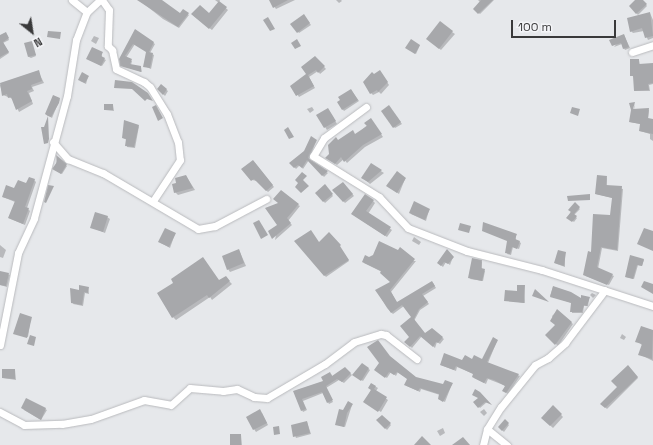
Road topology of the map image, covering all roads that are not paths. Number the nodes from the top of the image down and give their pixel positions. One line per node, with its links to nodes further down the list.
1 (72, 0): 3 (street)
2 (101, 0): 3 (street); 9 (street)
3 (86, 12): 7 (street)
4 (653, 45): 5 (street)
5 (632, 52)
6 (366, 107): 10 (street)
7 (53, 142): 9 (street); 12 (street)
8 (266, 199): 9 (street)
9 (153, 200)
10 (605, 290): 11 (street); 15 (street)
11 (653, 306)
12 (0, 345)
13 (417, 359): 14 (street)
14 (0, 412)
15 (487, 429): 16 (street); 17 (street)
16 (483, 445)
17 (507, 445)

